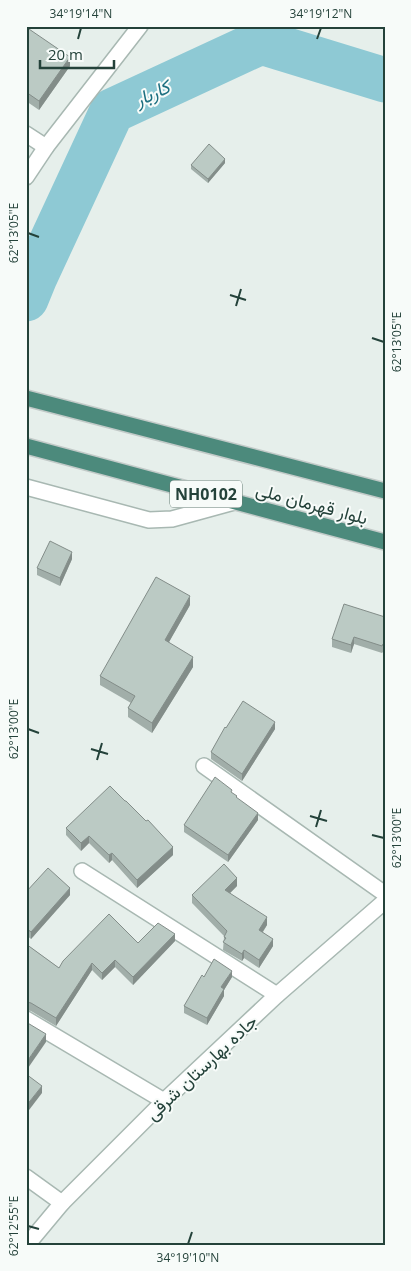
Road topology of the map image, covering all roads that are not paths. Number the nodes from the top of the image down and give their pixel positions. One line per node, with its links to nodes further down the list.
1 (140, 26): 3 (street)
2 (26, 134): 3 (street)
3 (46, 147): 4 (street)
4 (26, 177)
5 (34, 400): 8 (highway, بلوار قهرمان ملی / NH0102)
6 (26, 446): 9 (highway, بلوار قهرمان ملی / NH0102)
7 (26, 487): 9 (street)
8 (385, 491)
9 (234, 502): 10 (highway, بلوار قهرمان ملی / NH0102)
10 (385, 542)
11 (204, 766): 13 (street)
12 (82, 871): 15 (street)
13 (385, 894)
14 (385, 901): 15 (street, جاده بهارستان شرقی)
15 (277, 995): 17 (street, جاده بهارستان شرقی)
16 (26, 1019): 17 (street)
17 (164, 1101): 19 (street, جاده بهارستان شرقی)
18 (26, 1176): 19 (street)
19 (62, 1203): 20 (street, جاده بهارستان شرقی)
20 (27, 1245)

